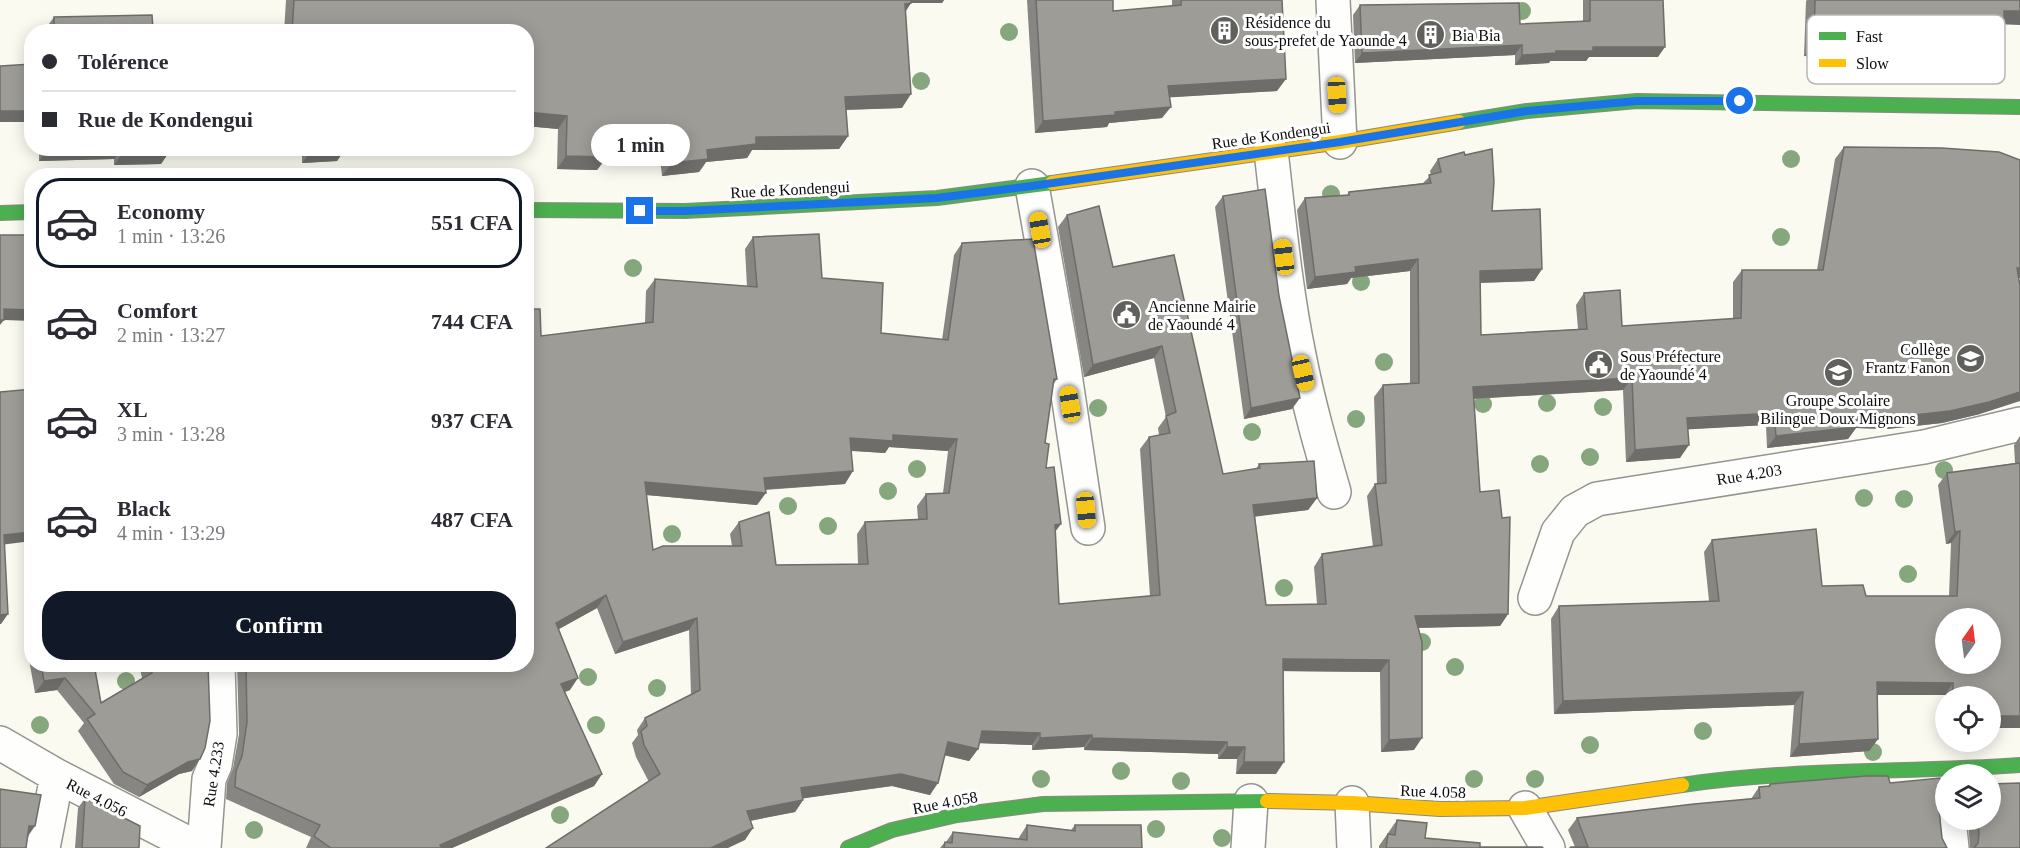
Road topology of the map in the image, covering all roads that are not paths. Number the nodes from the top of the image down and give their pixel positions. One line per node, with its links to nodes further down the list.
1 (1333, 0): 3 (street)
2 (2020, 107): 3 (main road, Rue de Kondengui)
3 (1340, 142): 4 (main road, Rue de Kondengui)
4 (1271, 152): 5 (main road, Rue de Kondengui); 10 (street)
5 (1032, 186): 6 (main road, Rue de Kondengui); 11 (street)
6 (534, 210)
7 (24, 212): 8 (main road)
8 (0, 213)
9 (2020, 424): 12 (street, Rue 4.203)
10 (1334, 492)
11 (1088, 528)
12 (1535, 598)
13 (218, 672): 25 (street, Rue 4.233)
14 (0, 742): 18 (street, Rue 4.056)
15 (2020, 765): 16 (main road, Rue 4.058)
16 (2001, 767)
17 (1935, 772): 21 (main road, Rue 4.058)
18 (57, 776): 23 (street); 24 (street, Rue 4.056)
19 (1251, 801): 20 (main road, Rue 4.058); 26 (main road, Rue 4.058); 27 (street)
20 (1352, 803): 21 (main road, Rue 4.058); 28 (street)
21 (1525, 808): 29 (street)
22 (1950, 830): 30 (street)
23 (43, 848)
24 (196, 848)
25 (204, 848)
26 (848, 848)
27 (1248, 848)
28 (1354, 848)
29 (1548, 848)
30 (1952, 848)

